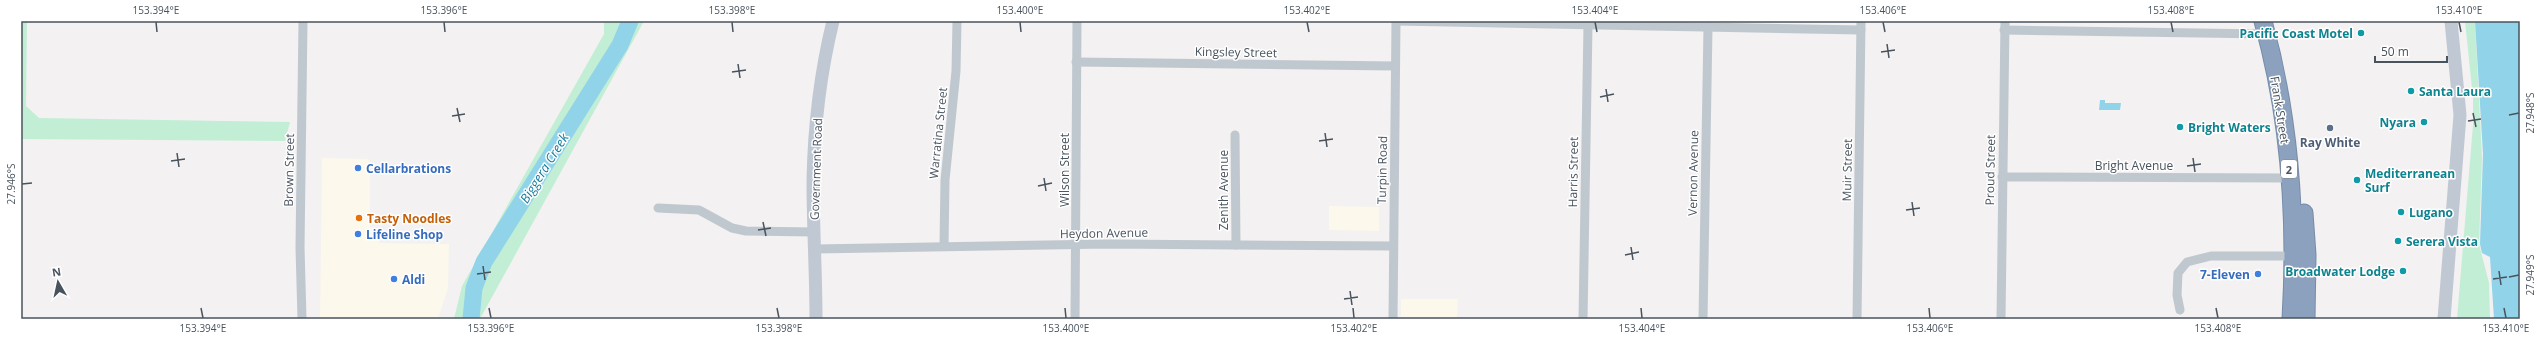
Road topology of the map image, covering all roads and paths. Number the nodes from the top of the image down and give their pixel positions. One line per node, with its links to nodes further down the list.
1 (303, 21): 26 (street, Brown Street)
2 (833, 21): 18 (main road, Government Road)
3 (957, 21): 21 (street, Warratina Street)
4 (1077, 21): 12 (street, Wilson Street)
5 (1396, 21): 7 (street); 13 (street, Turpin Road)
6 (2451, 21): 36 (main road)
7 (1588, 25): 11 (street); 30 (street, Harris Street)
8 (2268, 25): 10 (street); 16 (highway, Frank Street / 2); 35 (highway, Frank Street / 2)
9 (1861, 26): 11 (street); 32 (street, Muir Street)
10 (2004, 26): 15 (street, Proud Street)
11 (1708, 27): 31 (street, Vernon Avenue)
12 (1076, 62): 13 (street, Kingsley Street); 20 (street, Wilson Street)
13 (1395, 66): 22 (street, Turpin Road)
14 (1235, 135): 19 (street, Zenith Avenue)
15 (2002, 177): 16 (street, Bright Avenue); 33 (street, Proud Street)
16 (2290, 178): 24 (highway, Frank Street / 2)
17 (658, 208): 18 (street)
18 (814, 232): 23 (main road, Government Road)
19 (1236, 244): 20 (street, Heydon Avenue); 22 (street, Heydon Avenue)
20 (1076, 245): 21 (street, Heydon Avenue); 28 (street, Wilson Street)
21 (944, 246): 23 (street, Heydon Avenue)
22 (1393, 246): 29 (street, Turpin Road)
23 (815, 249): 27 (main road, Government Road)
24 (2294, 256): 25 (street); 34 (highway, Frank Street / 2)
25 (2180, 310)
26 (302, 319)
27 (816, 319)
28 (1075, 319)
29 (1393, 319)
30 (1583, 319)
31 (1703, 319)
32 (1857, 319)
33 (2002, 319)
34 (2291, 319)
35 (2306, 319)
36 (2444, 319)

